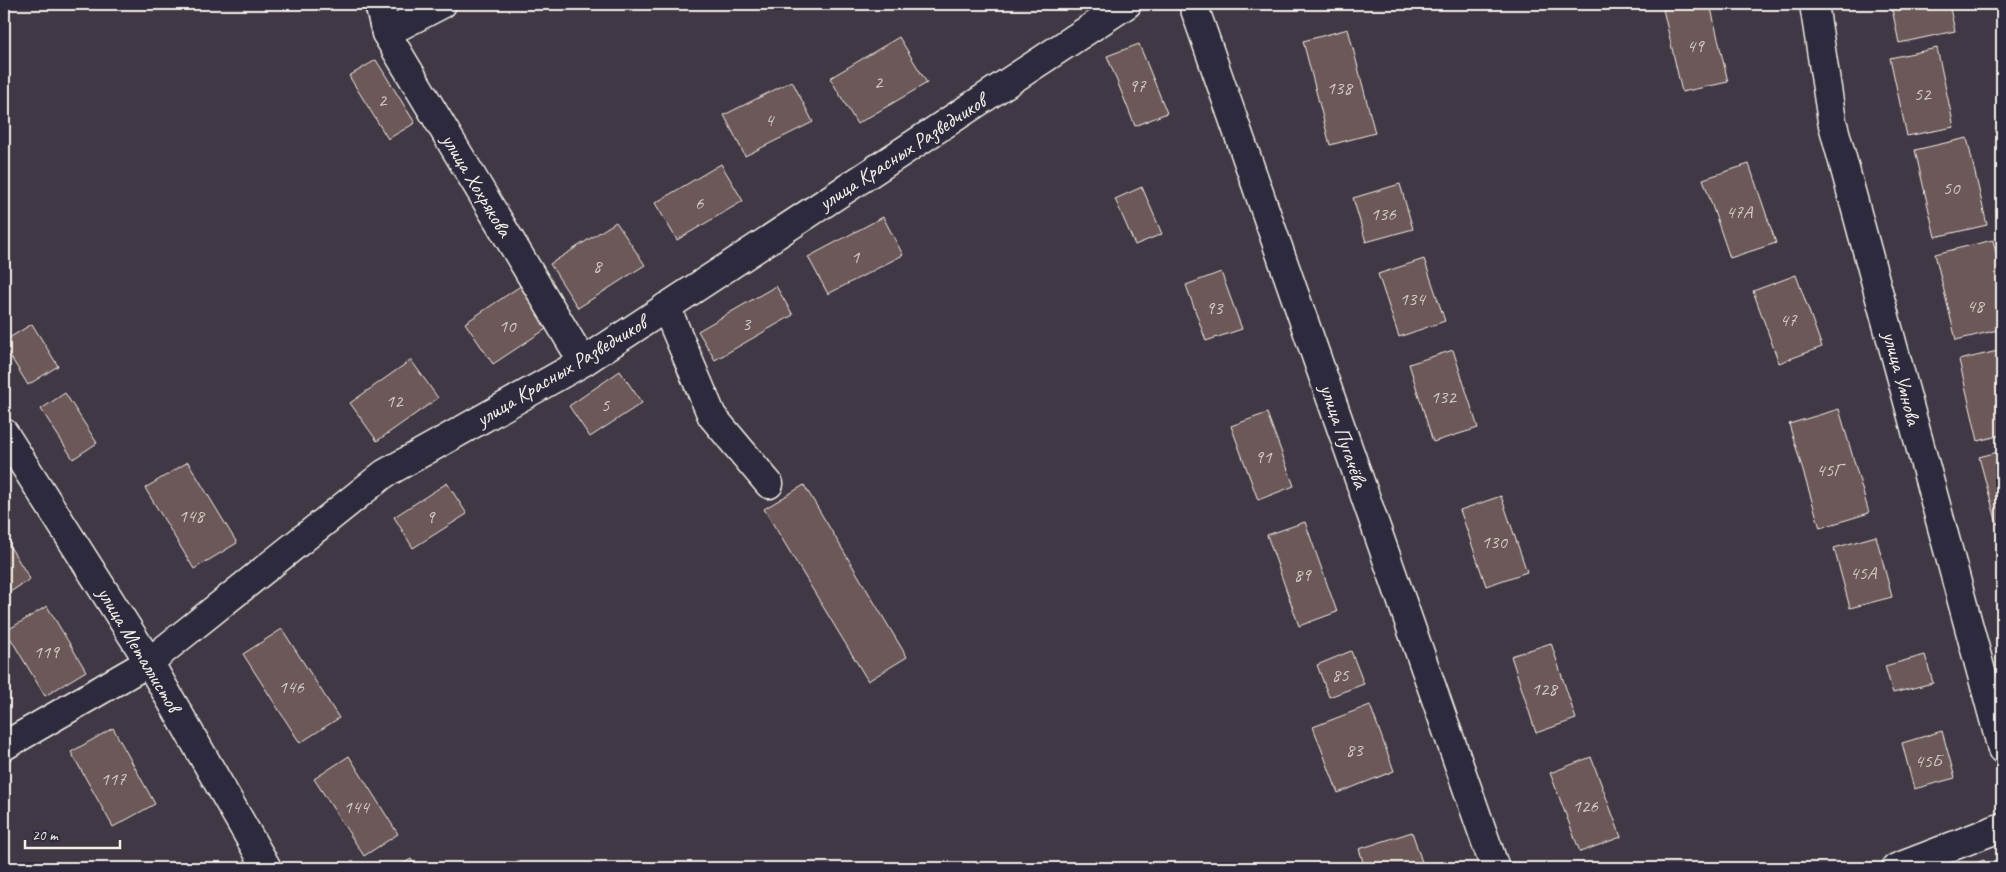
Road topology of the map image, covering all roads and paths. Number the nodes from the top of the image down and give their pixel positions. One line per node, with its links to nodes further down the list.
1 (379, 4): 6 (street, улица Хохрякова)
2 (442, 4): 6 (street)
3 (1127, 4): 7 (street, улица Красных Разведчиков)
4 (1193, 4): 16 (street, улица Пугачёва)
5 (1814, 4): 13 (street, улица Умнова)
6 (386, 32): 8 (street, улица Хохрякова)
7 (666, 307): 8 (street, улица Красных Разведчиков); 10 (street)
8 (583, 362): 11 (street, улица Красных Разведчиков)
9 (4, 433): 11 (street, улица Металлистов)
10 (769, 484)
11 (149, 662): 12 (street, улица Красных Разведчиков); 15 (street, улица Металлистов)
12 (4, 746)
13 (2002, 748)
14 (2002, 827): 17 (street)
15 (267, 868)
16 (1495, 868)
17 (1896, 868)

